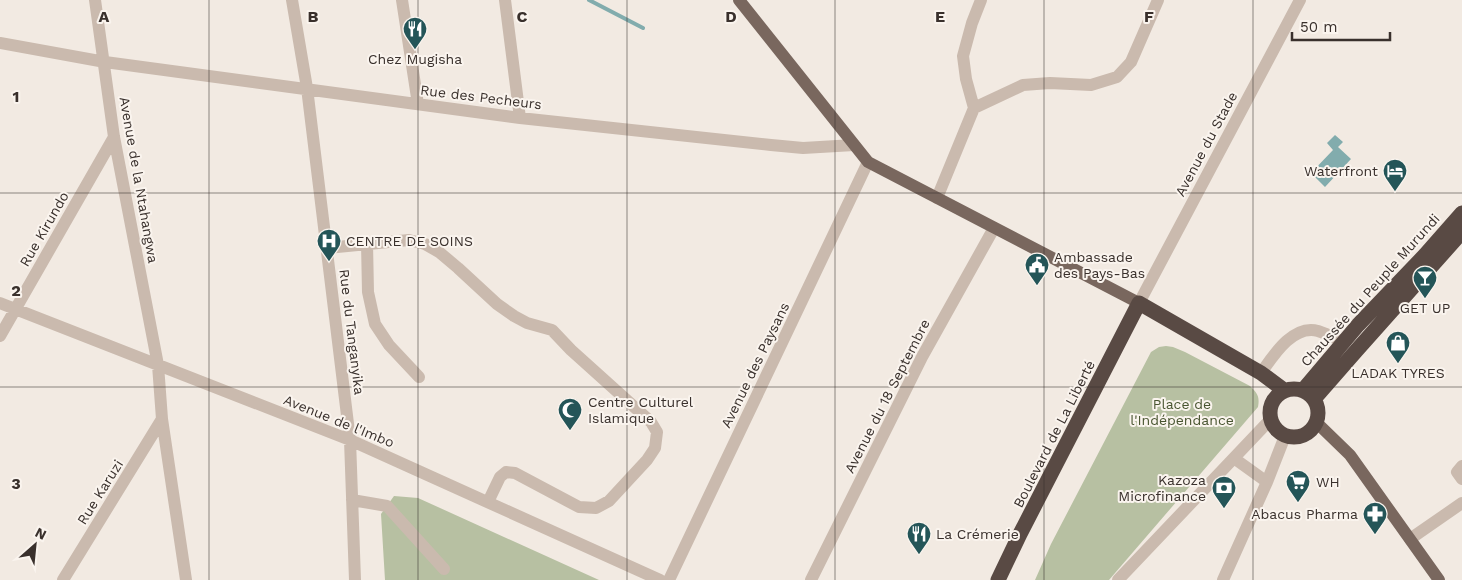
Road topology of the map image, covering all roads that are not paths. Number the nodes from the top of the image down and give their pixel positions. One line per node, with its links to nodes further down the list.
1 (95, 0): 10 (street, Avenue de la Ntahangwa)
2 (292, 0): 11 (street, Rue du Tanganyika)
3 (402, 0): 12 (street)
4 (505, 0): 14 (street)
5 (739, 0): 16 (main road)
6 (981, 0): 13 (street)
7 (1158, 0): 13 (street)
8 (1300, 0): 24 (street, Avenue du Stade)
9 (0, 43): 10 (street, Rue des Pecheurs)
10 (105, 62): 11 (street, Rue des Pecheurs); 15 (street, Avenue de la Ntahangwa)
11 (307, 88): 12 (street, Rue des Pecheurs); 23 (street, Rue du Tanganyika)
12 (418, 104): 14 (street, Rue des Pecheurs)
13 (974, 108): 18 (street)
14 (520, 118): 16 (street, Rue des Pecheurs)
15 (114, 137): 26 (street, Rue Kirundo); 29 (street, Avenue de la Ntahangwa)
16 (854, 145): 17 (main road)
17 (868, 162): 18 (main road); 52 (street, Avenue des Paysans)
18 (937, 198): 20 (main road)
19 (1462, 213): 21 (highway, Chaussée du Peuple Murundi)
20 (994, 228): 24 (main road); 53 (street, Avenue du 18 Septembre)
21 (1458, 229): 28 (highway, Chaussée du Peuple Murundi); 33 (highway, Chaussée du Peuple Murundi)
22 (368, 243): 23 (street); 31 (street); 44 (street)
23 (327, 248): 38 (street, Rue du Tanganyika)
24 (1139, 303): 30 (highway); 54 (highway, Boulevard de La Liberté)
25 (0, 304): 26 (street, Avenue de l'Imbo)
26 (16, 310): 27 (street, Rue Kirundo); 29 (street, Avenue de l'Imbo)
27 (0, 336)
28 (1344, 342): 30 (street); 33 (highway, Chaussée du Peuple Murundi)
29 (158, 365): 34 (street, Avenue de la Ntahangwa); 38 (street, Avenue de l'Imbo)
30 (1261, 373): 32 (highway)
31 (419, 377)
32 (1284, 390): 33 (highway); 35 (highway)
33 (1309, 395): 36 (highway)
34 (162, 419): 48 (street, Rue Karuzi); 49 (street, Avenue de la Ntahangwa)
35 (1270, 420): 37 (highway); 39 (street)
36 (1316, 422): 37 (highway); 46 (main road)
37 (1285, 436): 42 (street)
38 (350, 440): 43 (street, Rue du Tanganyika); 44 (street, Avenue de l'Imbo)
39 (1235, 459): 42 (street); 55 (street)
40 (1462, 466): 41 (street)
41 (1462, 479)
42 (1267, 482): 56 (street)
43 (352, 500): 47 (street); 50 (street, Rue du Tanganyika)
44 (488, 502): 51 (street, Avenue de l'Imbo)
45 (1462, 502): 46 (street)
46 (1410, 539): 57 (main road)
47 (444, 569)
48 (63, 580)
49 (186, 580)
50 (356, 580)
51 (660, 580)
52 (669, 580)
53 (811, 580)
54 (998, 580)
55 (1118, 580)
56 (1224, 580)
57 (1439, 580)

